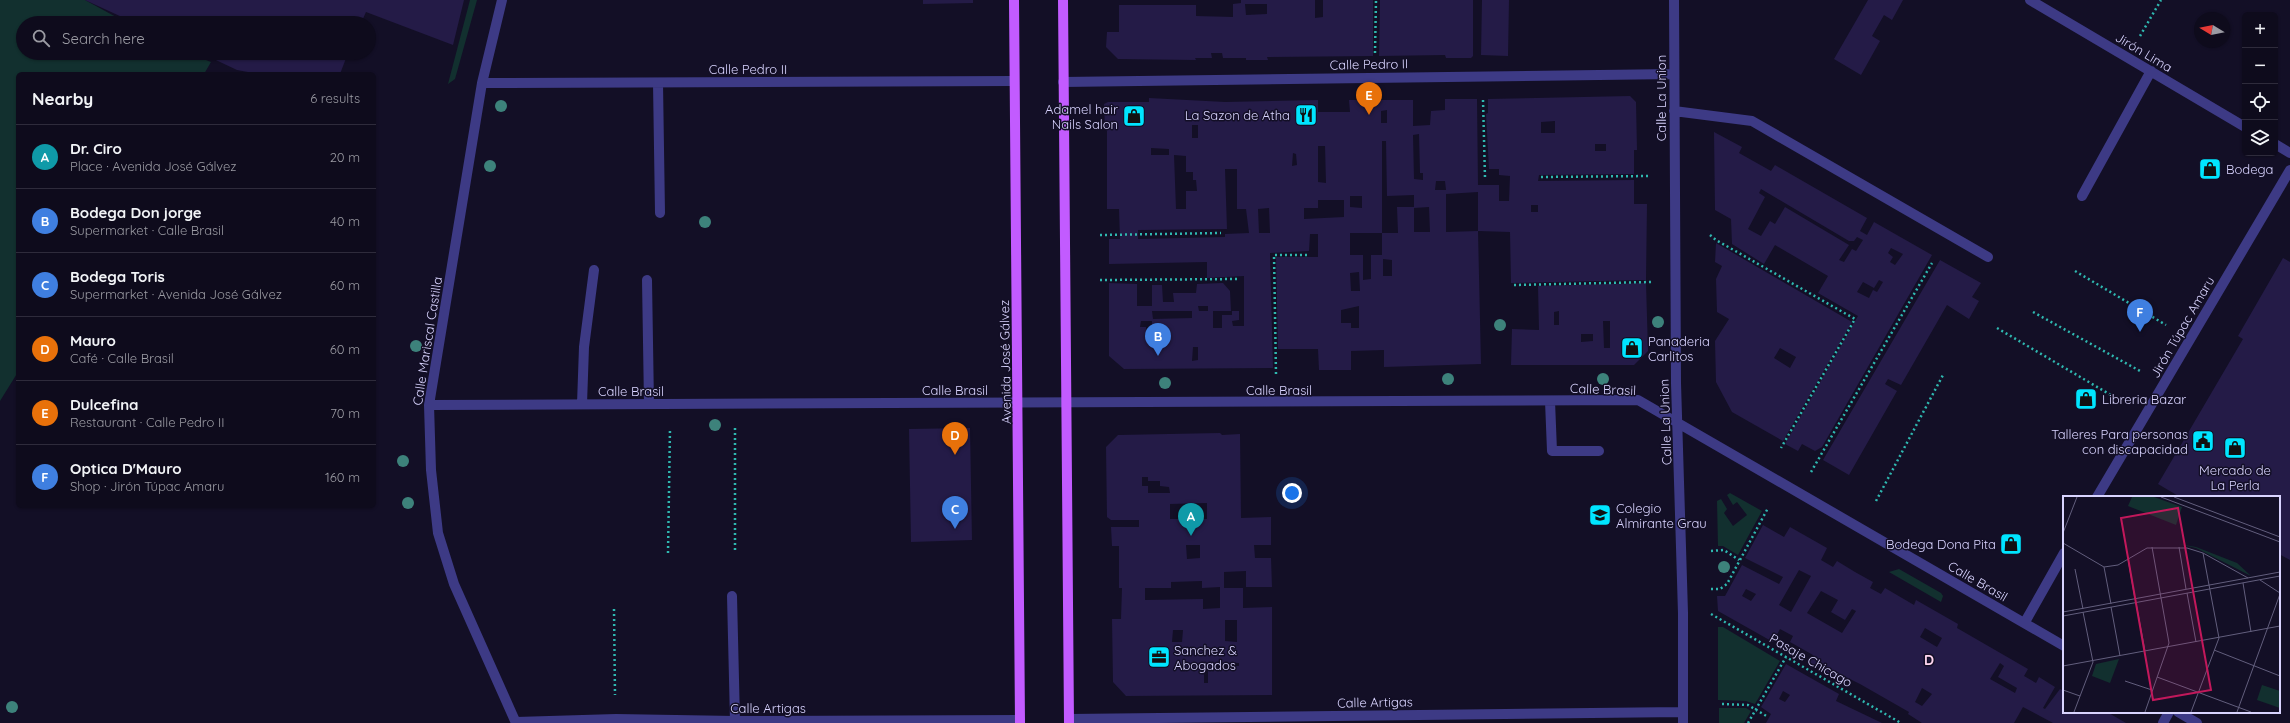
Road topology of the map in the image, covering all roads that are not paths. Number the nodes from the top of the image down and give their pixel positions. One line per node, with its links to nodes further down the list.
1 (502, 0): 10 (street, Calle Mariscal Castilla)
2 (1014, 0): 8 (main road, Avenida José Gálvez)
3 (1063, 0): 9 (main road)
4 (1674, 0): 7 (street, Calle La Union)
5 (2030, 0): 6 (street, Jirón Lima)
6 (2151, 71): 13 (street, Jirón Lima); 17 (street)
7 (1674, 74): 9 (street, Calle Pedro II); 12 (street, Calle La Union)
8 (1014, 81): 11 (street, Calle Pedro II); 24 (main road, Avenida José Gálvez)
9 (1063, 82): 23 (main road)
10 (482, 83): 11 (street, Calle Pedro II); 27 (street, Calle Mariscal Castilla)
11 (658, 83): 18 (street)
12 (1674, 110): 19 (street); 28 (street, Calle La Union)
13 (2242, 125)
14 (2278, 146): 15 (street)
15 (2290, 153)
16 (2290, 170): 30 (street, Jirón Túpac Amaru)
17 (2082, 196)
18 (660, 213)
19 (1988, 257)
20 (594, 270): 25 (street)
21 (647, 280): 26 (street)
22 (1550, 401): 23 (street, Calle Brasil); 28 (street, Calle Brasil); 29 (street)
23 (1066, 402): 24 (street, Calle Brasil); 40 (main road)
24 (1018, 403): 26 (street, Calle Brasil); 39 (main road, Avenida José Gálvez)
25 (582, 404): 26 (street, Calle Brasil); 27 (street, Calle Brasil)
26 (650, 404)
27 (429, 405): 41 (street, Calle Mariscal Castilla)
28 (1679, 424): 33 (street, Calle Brasil); 35 (street, Calle La Union)
29 (1599, 451)
30 (2098, 496)
31 (2063, 555): 33 (street)
32 (732, 596): 38 (street)
33 (2025, 622): 34 (street, Calle Brasil)
34 (2063, 645)
35 (1682, 712): 40 (street, Calle Artigas); 42 (street, Calle La Union)
36 (2168, 713): 43 (street)
37 (2180, 713): 44 (street)
38 (735, 721): 39 (street, Calle Artigas); 41 (street, Calle Artigas)
39 (1020, 721)
40 (1069, 721)
41 (516, 722)
42 (1682, 723)
43 (2163, 723)
44 (2197, 723)

